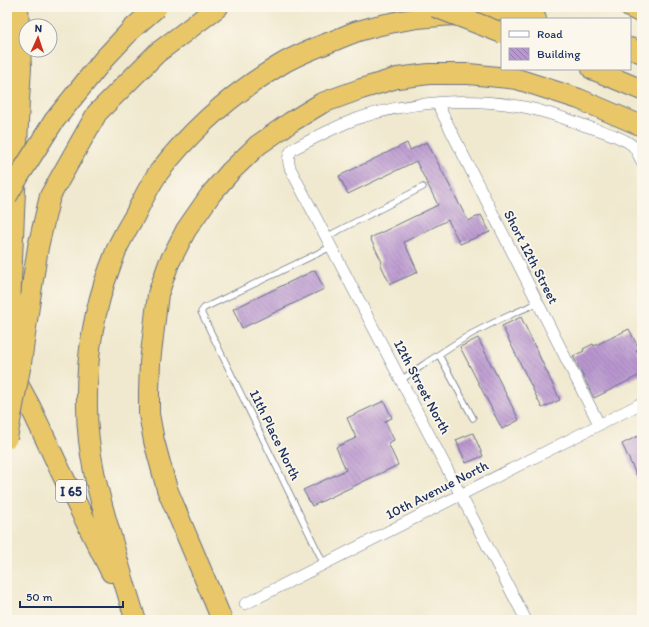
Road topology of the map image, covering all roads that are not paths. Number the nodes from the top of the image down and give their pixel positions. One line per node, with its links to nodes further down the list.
1 (18, 7): 9 (highway); 24 (highway, bridge)
2 (157, 7): 18 (highway, bridge)
3 (218, 7): 28 (highway, bridge)
4 (435, 7): 8 (highway, bridge)
5 (629, 7): 6 (highway)
6 (642, 13)
7 (525, 18): 32 (highway)
8 (501, 32)
9 (7, 35)
10 (631, 48): 11 (highway)
11 (642, 53)
12 (594, 70): 13 (highway)
13 (642, 90)
14 (437, 103): 16 (street); 19 (street, 12th Street North); 20 (street, Short 12th Street)
15 (642, 126): 33 (highway)
16 (642, 162)
17 (423, 187): 19 (lane)
18 (7, 196)
19 (329, 242): 23 (street, 12th Street North); 30 (lane, 11th Place North)
20 (538, 303): 21 (lane); 27 (street, Short 12th Street)
21 (439, 355): 23 (lane); 26 (lane)
22 (7, 364): 32 (highway, I 65)
23 (401, 380): 29 (street, 12th Street North)
24 (7, 386)
25 (642, 403): 27 (street, 10th Avenue North)
26 (473, 418)
27 (599, 424): 29 (street, 10th Avenue North)
28 (7, 438)
29 (461, 494): 30 (street, 10th Avenue North); 34 (street, 12th Street North)
30 (324, 564): 31 (street, 10th Avenue North)
31 (245, 604)
32 (135, 619)
33 (222, 620)
34 (526, 620)

